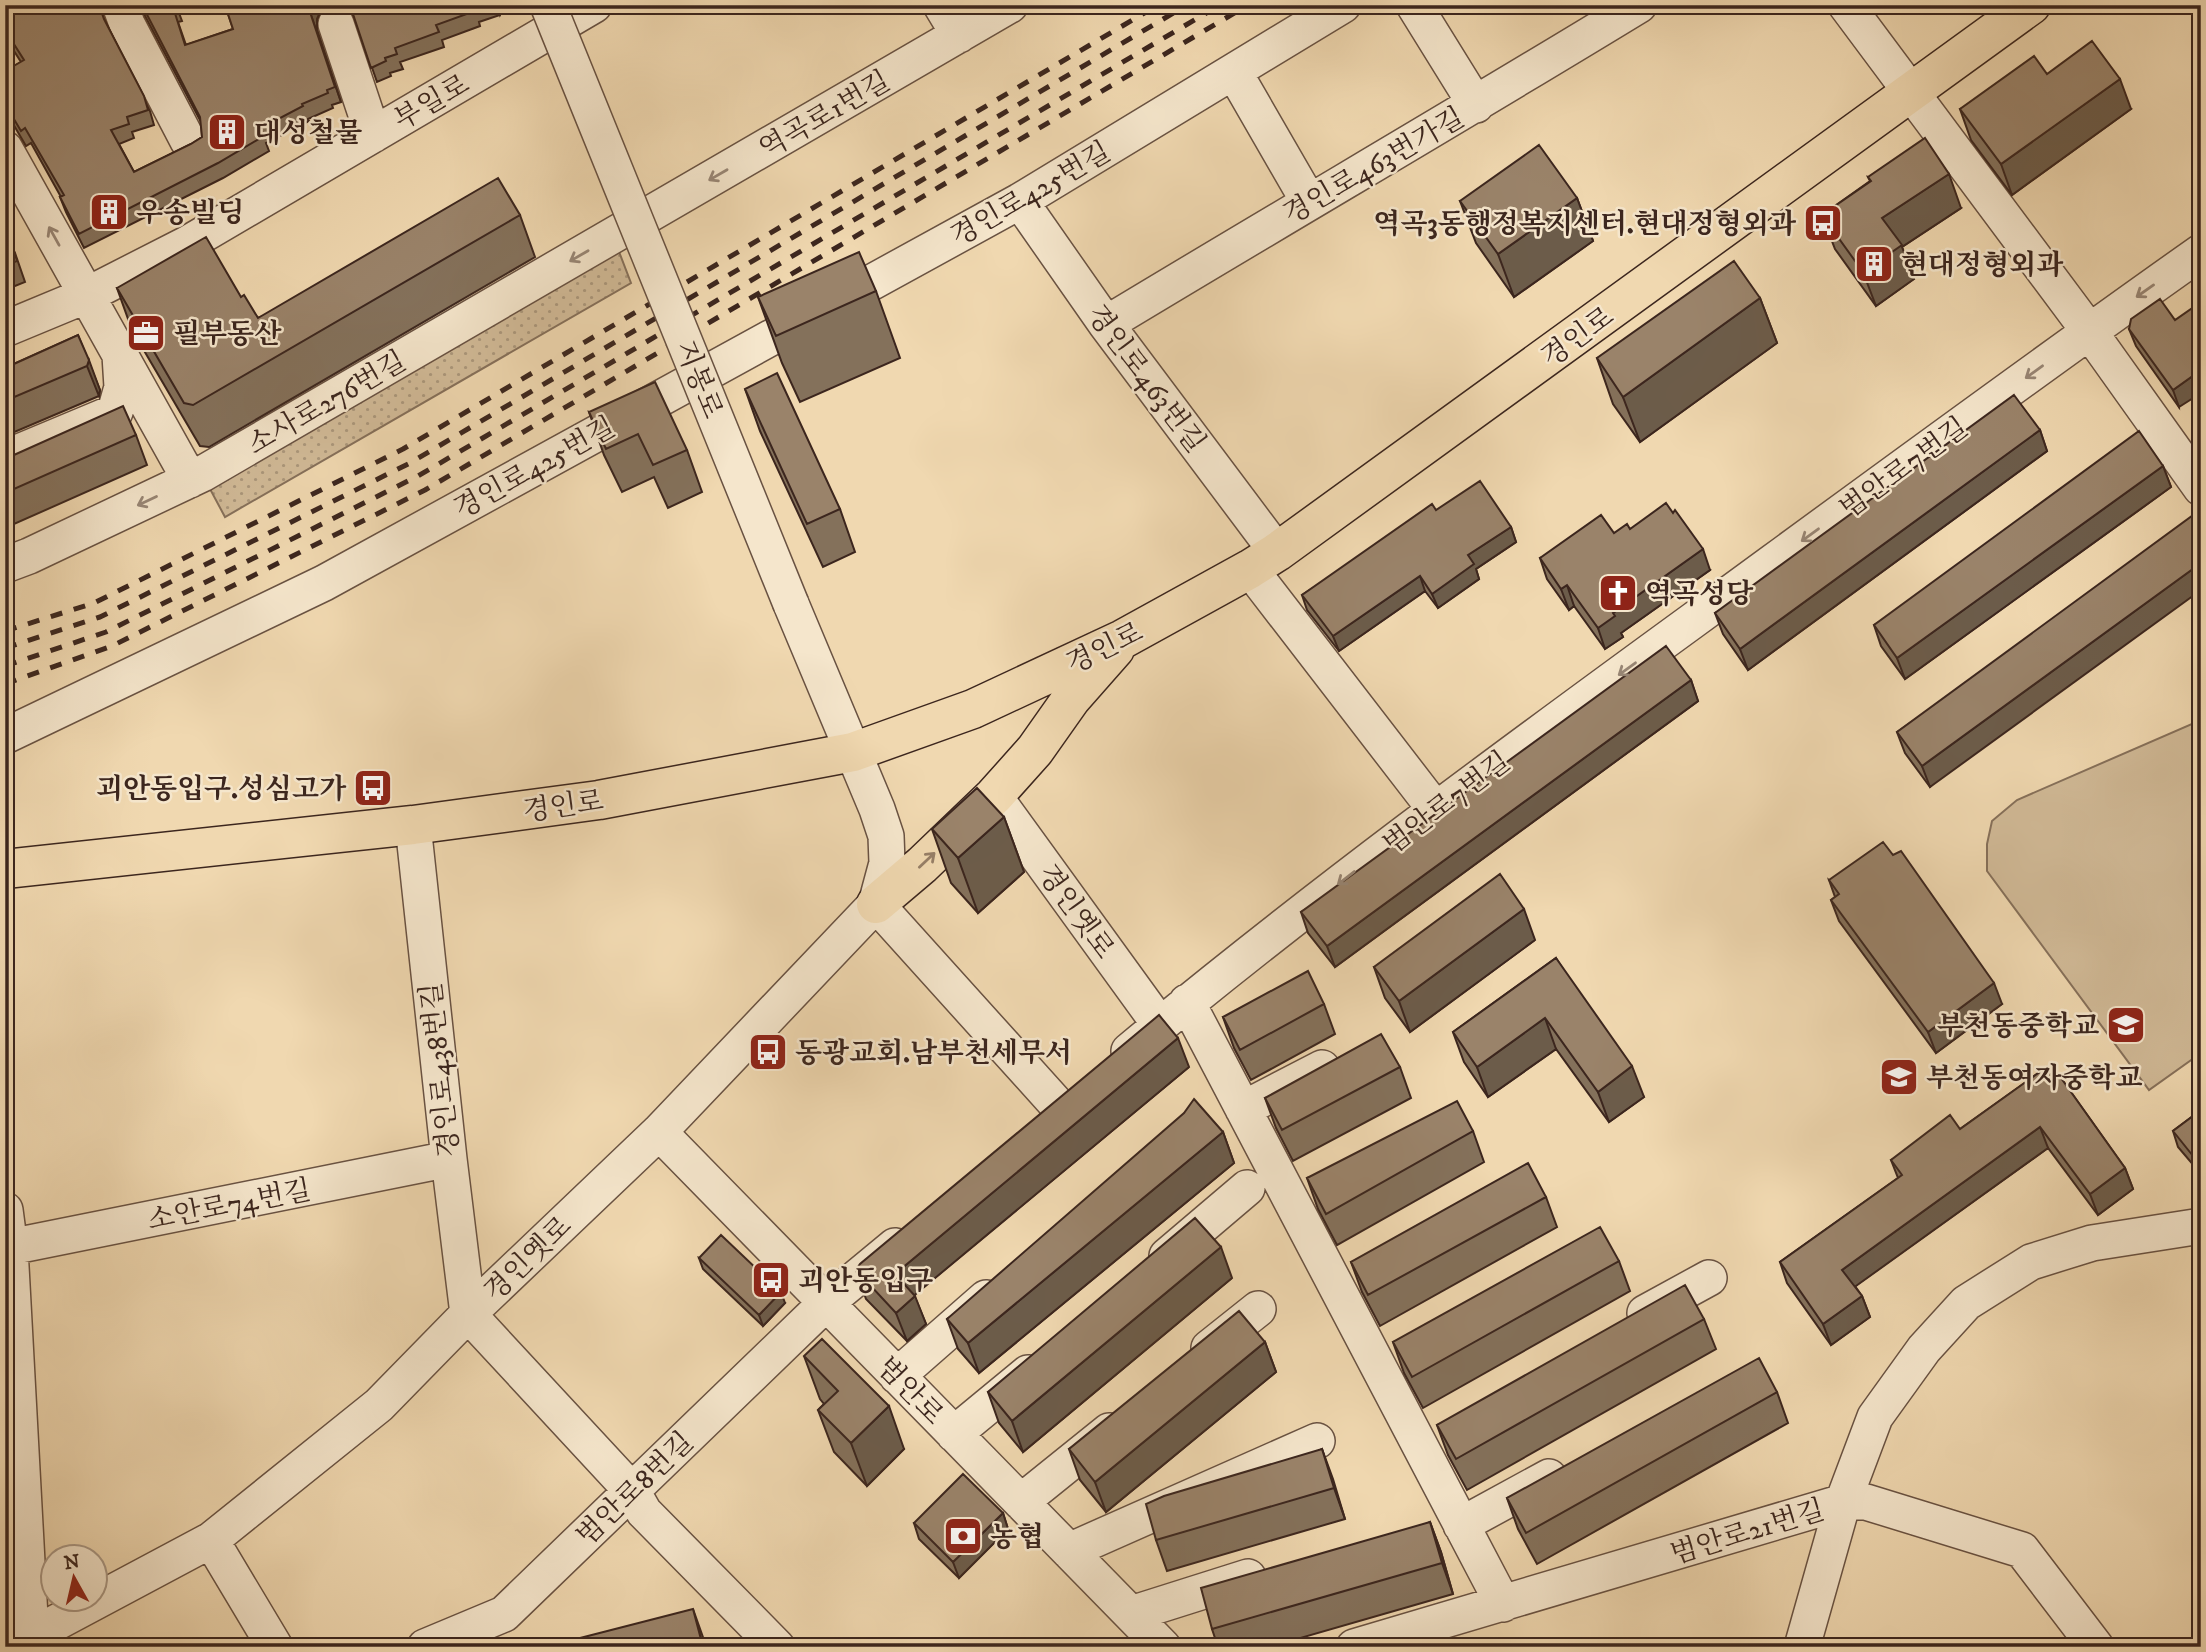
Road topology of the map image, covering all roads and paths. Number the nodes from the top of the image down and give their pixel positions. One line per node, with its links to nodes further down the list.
1 (120, 5): 17 (street)
2 (941, 5): 12 (street)
3 (1010, 5): 12 (street, 역곡로1번길)
4 (1343, 5): 13 (street, 경인로425번길)
5 (1414, 5): 15 (street)
6 (1639, 5): 15 (street, 경인로463번가길)
7 (1846, 5): 14 (street)
8 (2031, 5): 14 (main road, 경인로)
9 (584, 8): 10 (street, 부일로)
10 (542, 15): 16 (street, 부일로); 36 (street, 지봉로, bridge)
11 (336, 24): 16 (street)
12 (959, 35): 21 (street, 역곡로1번길, one-way to 21)
13 (1234, 72): 19 (street, 경인로425번길); 20 (street)
14 (1912, 93): 26 (street); 32 (main road, 경인로)
15 (1475, 105): 20 (street, 경인로463번가길)
16 (373, 135): 23 (street, 부일로)
17 (188, 141)
18 (5, 149): 23 (street, one-way to 18)
19 (1020, 201): 24 (street, 경인로463번길); 35 (street, 경인로425번길)
20 (1308, 202): 24 (street, 경인로463번가길)
21 (638, 222): 30 (street, 소사로276번길, one-way to 30)
22 (2201, 252): 26 (street, 범안로7번길, one-way to 26)
23 (87, 295): 25 (street, 부일로); 27 (street)
24 (1106, 324): 32 (street, 경인로463번길)
25 (5, 329)
26 (2089, 331): 31 (street); 38 (street, 범안로7번길, one-way to 38)
27 (114, 343): 28 (street); 29 (street); 30 (street)
28 (76, 347)
29 (5, 458)
30 (190, 481): 33 (street, 소사로276번길, one-way to 33)
31 (2201, 488)
32 (1264, 561): 34 (main road, 경인로); 38 (street, 경인로463번길)
33 (5, 565)
34 (1123, 639): 36 (main road, 경인로); 37 (main road)
35 (5, 736)
36 (853, 752): 39 (main road, 경인로); 41 (street, 경인옛로)
37 (994, 796): 41 (main road, one-way to 37); 43 (street, 경인옛로)
38 (1435, 809): 42 (street, 범안로7번길, one-way to 42)
39 (413, 825): 40 (main road, 경인로); 49 (street, 경인로438번길)
40 (5, 869)
41 (876, 904): 46 (street); 48 (street, 경인옛로)
42 (1187, 1002): 43 (street, 범안로7번길); 47 (street)
43 (1160, 1025): 45 (street, 범안로7번길)
44 (1350, 1053): 47 (street)
45 (1110, 1067)
46 (1059, 1109)
47 (1243, 1109): 72 (street)
48 (659, 1132): 58 (street, 범안로); 60 (street, 경인옛로)
49 (449, 1159): 54 (street, 소안로74번길); 60 (street, 경인로438번길)
50 (1247, 1188): 55 (street)
51 (5, 1210): 54 (street)
52 (922, 1223): 58 (street)
53 (2201, 1226): 71 (street)
54 (7, 1248): 78 (street)
55 (1147, 1273)
56 (1013, 1275): 64 (street)
57 (1709, 1278): 61 (street)
58 (826, 1303): 64 (street, 범안로); 69 (street, 범안로8번길)
59 (1258, 1309): 63 (street)
60 (468, 1314): 69 (street); 73 (street, 경인옛로)
61 (1623, 1324)
62 (1056, 1349): 66 (street)
63 (1182, 1370)
64 (897, 1376): 66 (street, 범안로)
65 (1129, 1414): 70 (street)
66 (954, 1434): 70 (street, 범안로)
67 (1317, 1441): 74 (street)
68 (1582, 1458): 72 (street)
69 (632, 1491): 80 (street, 범안로8번길); 81 (street)
70 (1021, 1502): 74 (street, 범안로)
71 (1843, 1502): 76 (street, 범안로21번길); 84 (street); 85 (street, 범안로21번길)
72 (1461, 1525): 76 (street)
73 (211, 1540): 78 (street, 경인옛로); 79 (street)
74 (1069, 1551): 77 (street, 범안로)
75 (1283, 1567): 77 (street)
76 (1503, 1604): 83 (street, 범안로21번길)
77 (1131, 1614): 82 (street, 범안로)
78 (22, 1643)
79 (275, 1647)
80 (425, 1647)
81 (777, 1647)
82 (1163, 1647)
83 (1354, 1647)
84 (1802, 1647)
85 (2096, 1647)

